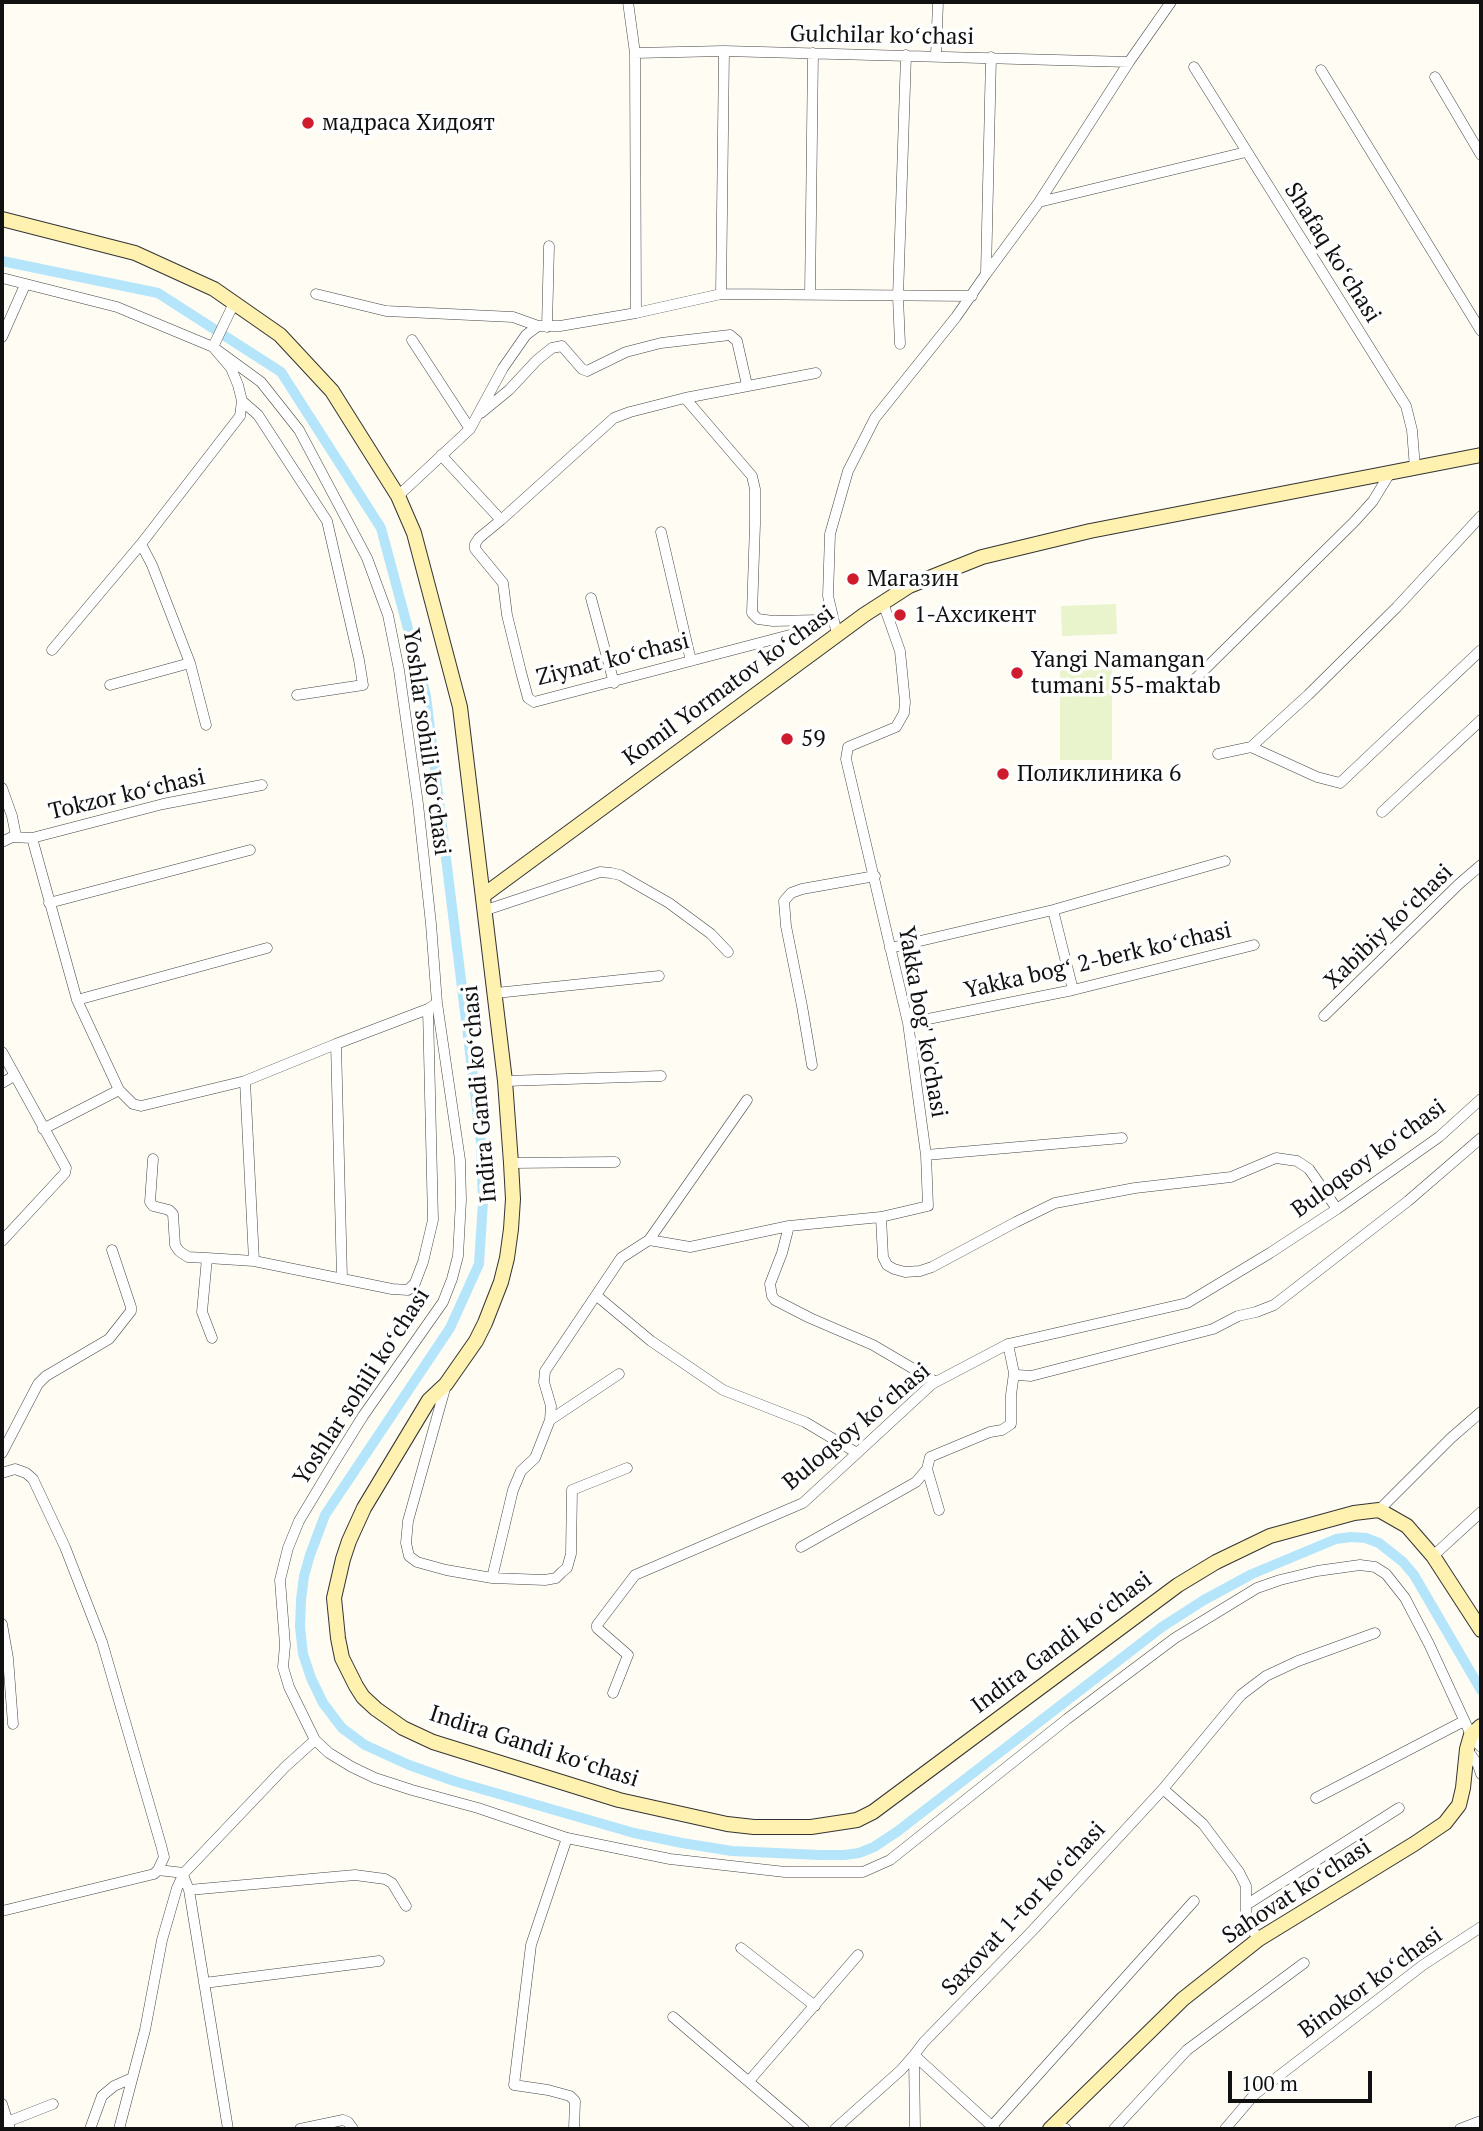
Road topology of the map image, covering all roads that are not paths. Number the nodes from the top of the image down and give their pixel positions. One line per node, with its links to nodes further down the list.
1 (628, 2): 5 (street)
2 (938, 2): 8 (street)
3 (1171, 2): 10 (street)
4 (724, 51): 5 (street, Gulchilar koʻchasi); 6 (street, Gulchilar koʻchasi); 23 (street)
5 (635, 53): 28 (street)
6 (813, 53): 7 (street, Gulchilar koʻchasi); 24 (street)
7 (905, 55): 8 (street, Gulchilar koʻchasi); 26 (street)
8 (936, 56): 9 (street, Gulchilar koʻchasi)
9 (991, 57): 10 (street, Gulchilar koʻchasi); 19 (street)
10 (1129, 62): 16 (street)
11 (1194, 67): 14 (street, Shafaq koʻchasi)
12 (1321, 70): 30 (street)
13 (1435, 77): 15 (street)
14 (1247, 152): 16 (street); 43 (street, Shafaq koʻchasi)
15 (1481, 155)
16 (1039, 202): 19 (street)
17 (2, 219): 27 (street, Indira Gandi koʻchasi)
18 (549, 246): 29 (street)
19 (986, 274): 25 (street)
20 (2, 278): 21 (street, Yoshlar sohili koʻchasi)
21 (25, 285): 31 (street); 34 (street, Yoshlar sohili koʻchasi)
22 (316, 294): 29 (street)
23 (721, 294): 24 (street); 28 (street)
24 (810, 294): 26 (street)
25 (972, 296): 26 (street); 53 (street)
26 (898, 297): 33 (street)
27 (231, 309): 34 (street); 45 (street, Indira Gandi koʻchasi)
28 (636, 313): 29 (street)
29 (543, 327): 39 (street)
30 (1481, 331)
31 (2, 337)
32 (412, 340): 40 (street)
33 (900, 344)
34 (214, 347): 38 (street); 87 (street, Yoshlar sohili koʻchasi)
35 (816, 373): 36 (street, Ziynat koʻchasi)
36 (747, 385): 37 (street, Ziynat koʻchasi); 39 (street)
37 (685, 398): 47 (street, Ziynat koʻchasi); 52 (street, Ziynat koʻchasi)
38 (242, 401): 49 (street); 61 (street)
39 (475, 417): 40 (street)
40 (470, 429): 42 (street)
41 (1481, 455): 43 (street, Komil Yormatov koʻchasi)
42 (441, 456): 45 (street); 47 (street)
43 (1415, 468): 44 (street, Komil Yormatov koʻchasi)
44 (1390, 473): 51 (street, Komil Yormatov koʻchasi); 58 (street)
45 (398, 496): 76 (street, Indira Gandi koʻchasi)
46 (1481, 516): 64 (street)
47 (501, 520): 59 (street, Ziynat koʻchasi)
48 (661, 532): 56 (street)
49 (141, 544): 54 (street); 57 (street)
50 (591, 598): 59 (street)
51 (883, 603): 53 (street, Komil Yormatov koʻchasi); 75 (street, Yakka bog' ko'chasi)
52 (820, 620): 53 (street, Ziynat koʻchasi); 56 (street, Ziynat koʻchasi)
53 (836, 627): 76 (street, Komil Yormatov koʻchasi)
54 (52, 649)
55 (1481, 650): 64 (street)
56 (691, 661): 59 (street, Ziynat koʻchasi)
57 (190, 663): 60 (street); 63 (street)
58 (1195, 679)
59 (614, 683)
60 (110, 685)
61 (297, 695)
62 (1481, 720): 68 (street)
63 (206, 725)
64 (1251, 747): 65 (street)
65 (1218, 754)
66 (262, 785): 70 (street, Tokzor koʻchasi)
67 (2, 789): 69 (street)
68 (1382, 812)
69 (16, 836): 70 (street, Tokzor koʻchasi); 71 (street)
70 (32, 838): 77 (street)
71 (2, 842)
72 (250, 850): 77 (street)
73 (1225, 861): 78 (street)
74 (1481, 865): 88 (street, Xabibiy koʻchasi)
75 (874, 876): 81 (street, Yakka bog' ko'chasi); 92 (street)
76 (485, 902): 82 (street); 85 (street, Indira Gandi koʻchasi)
77 (49, 903): 86 (street)
78 (1053, 909): 81 (street); 84 (street)
79 (1254, 945): 84 (street, Yakka bogʻ 2-berk koʻchasi)
80 (267, 948): 86 (street)
81 (890, 948): 89 (street, Yakka bog' ko'chasi)
82 (728, 952)
83 (659, 976): 85 (street)
84 (1073, 990): 89 (street, Yakka bogʻ 2-berk koʻchasi)
85 (496, 993): 96 (street, Indira Gandi koʻchasi)
86 (77, 1000): 98 (street)
87 (432, 1006): 90 (street); 116 (street, Yoshlar sohili koʻchasi); 145 (street, Yoshlar sohili koʻchasi)
88 (1324, 1016)
89 (908, 1023): 104 (street, Yakka bog' ko'chasi)
90 (336, 1044): 95 (street); 116 (street)
91 (2, 1052): 93 (street)
92 (812, 1065)
93 (14, 1076): 97 (street); 101 (street)
94 (661, 1076): 96 (street)
95 (246, 1081): 98 (street); 115 (street)
96 (505, 1081): 107 (street, Indira Gandi koʻchasi)
97 (2, 1083)
98 (119, 1090): 101 (street)
99 (1481, 1099): 108 (street, Buloqsoy koʻchasi)
100 (747, 1100): 111 (street)
101 (43, 1129): 112 (street)
102 (1122, 1138): 104 (street)
103 (1481, 1138): 120 (street)
104 (926, 1155): 109 (street, Yakka bog' ko'chasi)
105 (153, 1159): 114 (street, Yoshlar sohili koʻchasi)
106 (615, 1162): 107 (street)
107 (512, 1163): 123 (street, Indira Gandi koʻchasi)
108 (1337, 1209): 109 (street); 119 (street, Buloqsoy koʻchasi)
109 (881, 1217): 110 (street, Yakka bog' ko'chasi)
110 (789, 1226): 111 (street, Yakka bog' ko'chasi); 122 (street)
111 (649, 1240): 117 (street)
112 (2, 1241)
113 (112, 1250): 126 (street)
114 (206, 1258): 115 (street, Yoshlar sohili koʻchasi); 118 (street)
115 (254, 1261): 116 (street, Yoshlar sohili koʻchasi)
116 (342, 1279)
117 (597, 1296): 125 (street); 128 (street)
118 (212, 1338)
119 (1008, 1344): 120 (street); 122 (street, Buloqsoy koʻchasi)
120 (1014, 1373): 130 (street)
121 (619, 1374): 125 (street)
122 (936, 1382): 128 (street, Buloqsoy koʻchasi)
123 (446, 1384): 133 (street, Indira Gandi koʻchasi); 137 (street)
124 (1481, 1412): 133 (street)
125 (550, 1420): 137 (street)
126 (6, 1438): 127 (street)
127 (2, 1452)
128 (857, 1453): 141 (street, Buloqsoy koʻchasi)
129 (627, 1468): 137 (street)
130 (927, 1469): 132 (street); 135 (street)
131 (2, 1473): 151 (street)
132 (939, 1510)
133 (1379, 1510): 136 (street)
134 (1481, 1512): 136 (street)
135 (800, 1547)
136 (1433, 1556): 139 (street)
137 (492, 1578)
138 (2, 1624): 143 (street)
139 (1481, 1630)
140 (1375, 1633): 147 (street, Saxovat 1-tor koʻchasi)
141 (613, 1693)
142 (1464, 1721): 144 (street); 148 (street); 150 (street)
143 (13, 1724)
144 (1475, 1739): 146 (street); 158 (street, Sahovat koʻchasi)
145 (315, 1740): 150 (street); 151 (street)
146 (1481, 1774)
147 (1163, 1789): 154 (street); 166 (street, Saxovat 1-tor koʻchasi)
148 (1316, 1798)
149 (1399, 1808): 154 (street)
150 (567, 1838): 180 (street)
151 (173, 1872): 152 (street); 156 (street); 167 (street)
152 (189, 1890): 155 (street); 163 (street)
153 (1194, 1901): 173 (street)
154 (1246, 1905): 158 (street)
155 (406, 1906)
156 (2, 1911)
157 (1481, 1927): 185 (street, Binokor koʻchasi)
158 (1259, 1939): 174 (street, Sahovat koʻchasi)
159 (741, 1948): 164 (street)
160 (859, 1955): 164 (street)
161 (379, 1961): 163 (street)
162 (1304, 1964): 184 (street)
163 (204, 1983): 177 (street)
164 (815, 2006): 168 (street)
165 (673, 2017): 168 (street)
166 (914, 2055): 173 (street); 182 (street, Saxovat 1-tor koʻchasi); 183 (street)
167 (132, 2078): 175 (street); 176 (street)
168 (749, 2081): 181 (street)
169 (2, 2104): 172 (street)
170 (53, 2104): 172 (street)
171 (1481, 2121): 186 (street)
172 (6, 2125)
173 (994, 2128)
174 (1057, 2128)
175 (90, 2129)
176 (118, 2129)
177 (228, 2129)
178 (300, 2129): 179 (street)
179 (353, 2129)
180 (574, 2129)
181 (804, 2129)
182 (835, 2129)
183 (915, 2129)
184 (1114, 2129)
185 (1225, 2129)
186 (1460, 2129)

